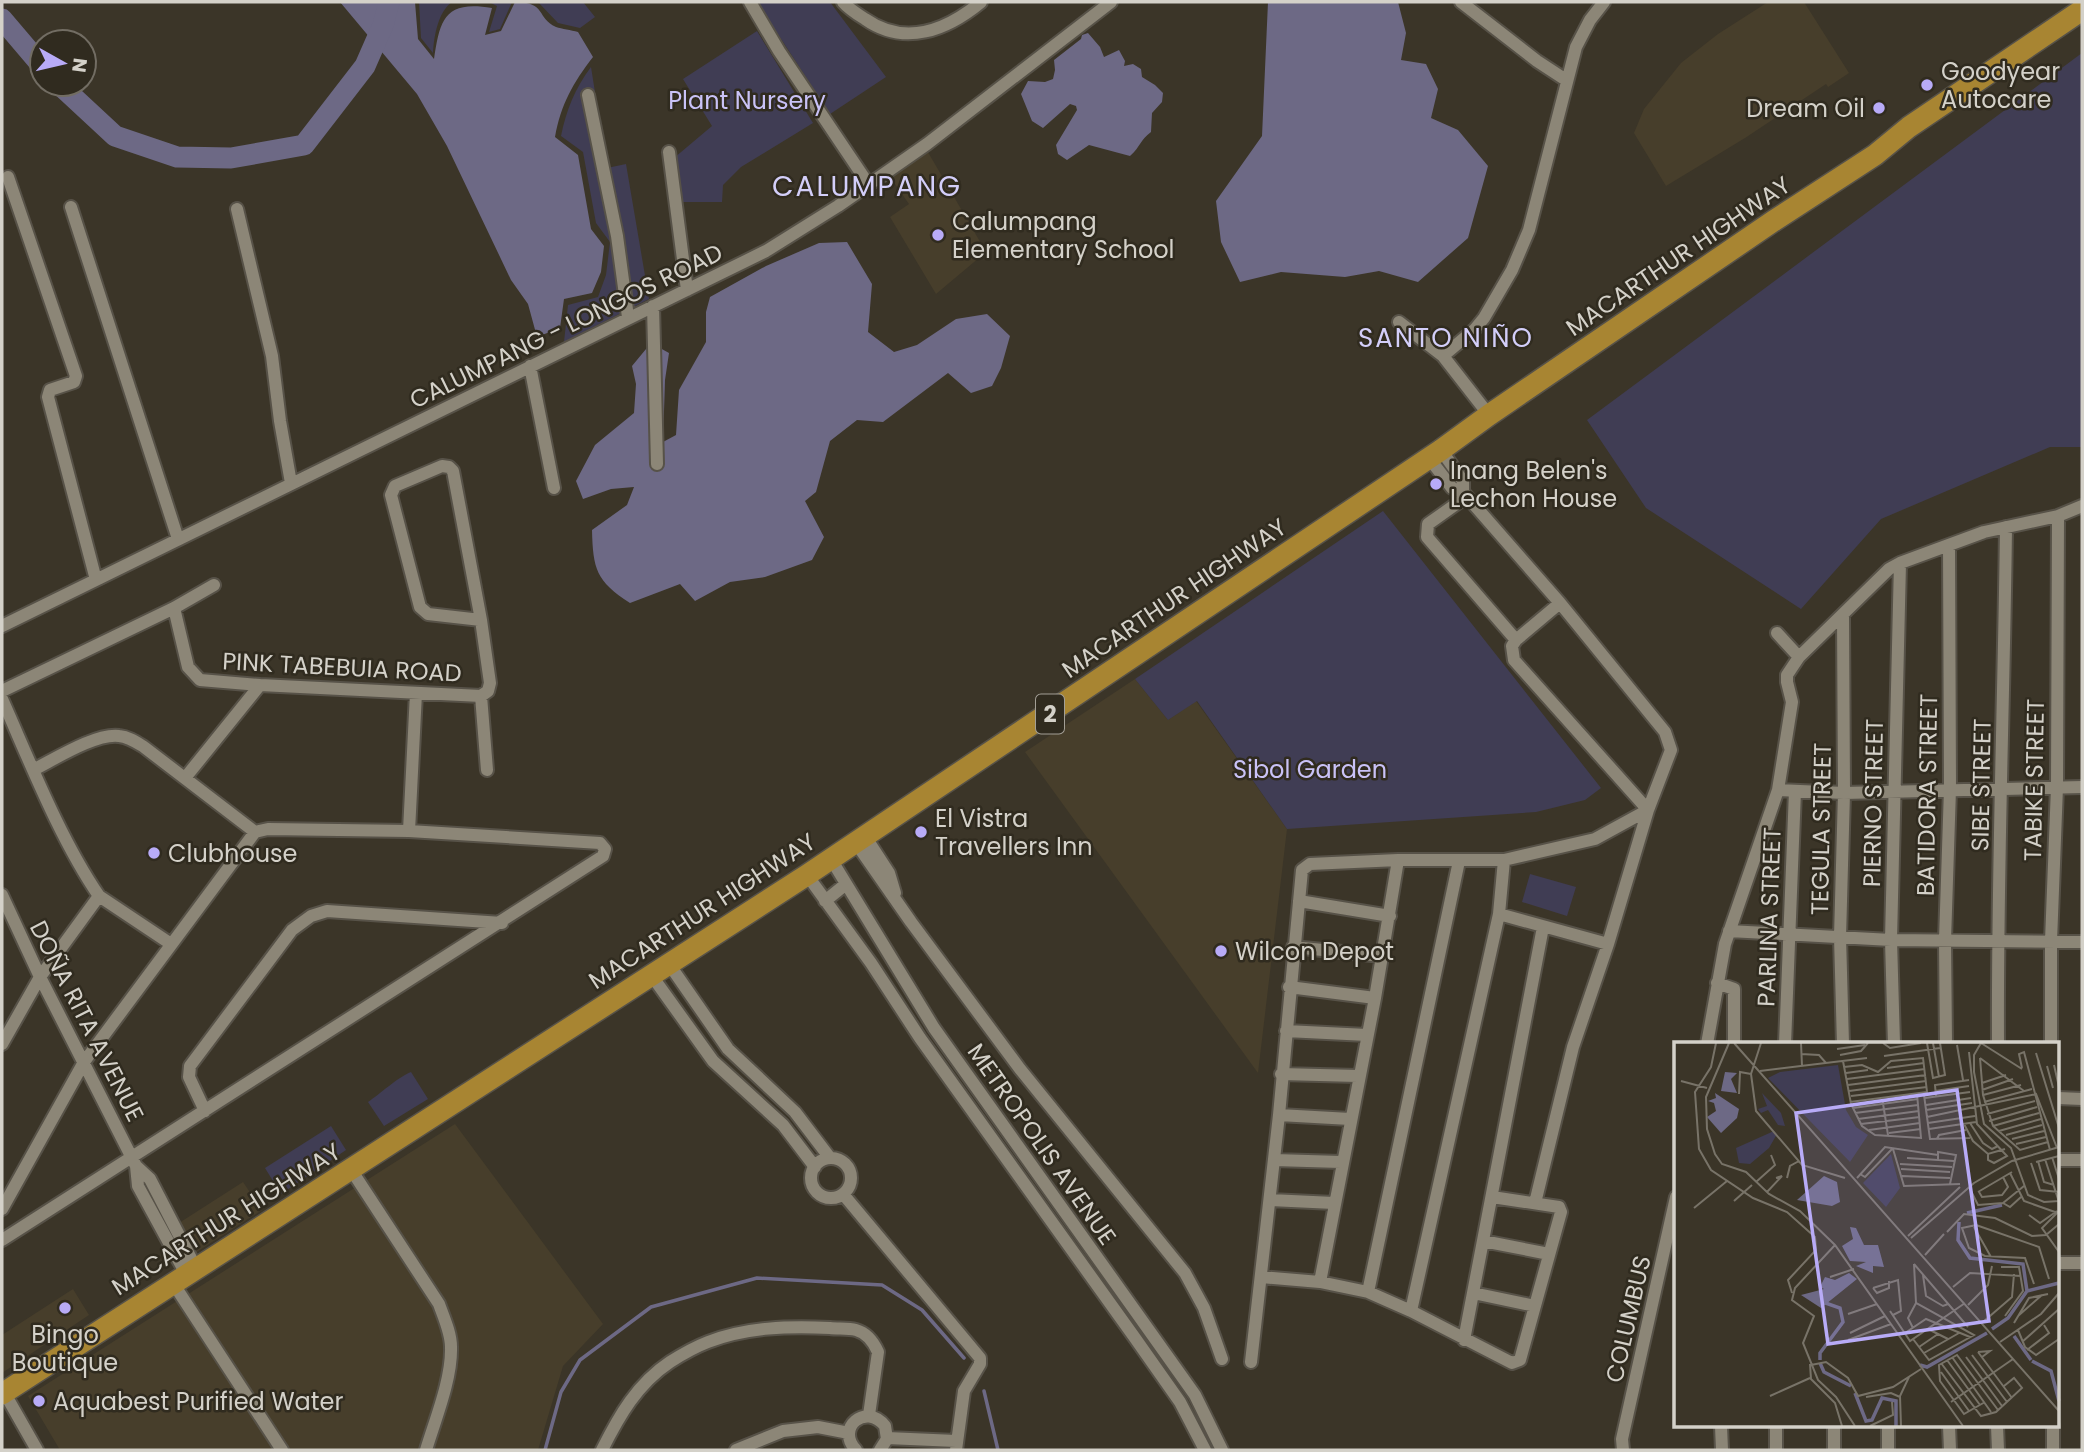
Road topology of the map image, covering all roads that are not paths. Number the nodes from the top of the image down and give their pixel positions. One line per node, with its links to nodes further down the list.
1 (750, 2): 12 (street)
2 (843, 2): 3 (street)
3 (981, 2)
4 (1111, 2): 12 (street, CALUMPANG - LONGOS ROAD)
5 (1461, 2): 8 (street)
6 (1604, 2): 8 (street)
7 (2082, 10): 21 (highway, MACARTHUR HIGHWAY / 2)
8 (1566, 80): 19 (street)
9 (588, 95): 17 (street)
10 (669, 152): 15 (street)
11 (8, 177): 33 (street)
12 (869, 185): 15 (street, CALUMPANG - LONGOS ROAD)
13 (71, 207): 30 (street)
14 (237, 209): 24 (street)
15 (687, 290): 16 (street, CALUMPANG - LONGOS ROAD)
16 (653, 306): 17 (street, CALUMPANG - LONGOS ROAD); 23 (street)
17 (628, 317): 20 (street, CALUMPANG - LONGOS ROAD)
18 (1399, 322): 19 (street)
19 (1443, 356): 21 (street)
20 (530, 366): 24 (street, CALUMPANG - LONGOS ROAD); 25 (street)
21 (1489, 415): 22 (highway, MACARTHUR HIGHWAY / 2)
22 (1435, 454): 26 (street); 62 (highway, MACARTHUR HIGHWAY / 2)
23 (657, 464)
24 (291, 483): 30 (street, CALUMPANG - LONGOS ROAD)
25 (554, 488)
26 (1465, 495): 35 (street); 41 (street)
27 (2082, 506): 28 (street)
28 (2058, 516): 29 (street); 52 (street, TABIKE STREET)
29 (2006, 527): 31 (street); 53 (street, SIBE STREET)
30 (178, 539): 33 (street, CALUMPANG - LONGOS ROAD)
31 (1949, 546): 32 (street); 54 (street, BATIDORA STREET)
32 (1900, 563): 37 (street); 57 (street, PIERNO STREET)
33 (96, 580): 39 (street, CALUMPANG - LONGOS ROAD)
34 (214, 585): 36 (street)
35 (1560, 603): 41 (street); 59 (street)
36 (174, 608): 43 (street, PINK TABEBUIA ROAD); 44 (street)
37 (1843, 615): 42 (street); 58 (street, TEGULA STREET)
38 (481, 620): 38 (street, PINK TABEBUIA ROAD); 46 (street, PINK TABEBUIA ROAD)
39 (2, 626)
40 (1777, 633): 42 (street)
41 (1516, 640): 59 (street)
42 (1799, 657): 55 (street)
43 (260, 685): 45 (street, PINK TABEBUIA ROAD); 50 (street)
44 (2, 691)
45 (416, 693): 46 (street, PINK TABEBUIA ROAD); 60 (street)
46 (481, 696): 49 (street)
47 (2, 699): 48 (street)
48 (33, 770): 50 (street); 69 (street)
49 (487, 770)
50 (185, 778): 61 (street)
51 (2082, 786): 52 (street)
52 (2057, 787): 53 (street); 83 (street, TABIKE STREET)
53 (2003, 788): 54 (street); 82 (street, SIBE STREET)
54 (1950, 789): 57 (street); 81 (street, BATIDORA STREET)
55 (1778, 790): 56 (street); 77 (street)
56 (1794, 791): 58 (street); 78 (street, PARLINA STREET)
57 (1894, 791): 58 (street); 80 (street, PIERNO STREET)
58 (1844, 793): 79 (street, TEGULA STREET)
59 (1648, 810): 65 (street); 86 (street)
60 (409, 831): 61 (street); 75 (street)
61 (255, 832): 85 (street)
62 (861, 839): 63 (highway, MACARTHUR HIGHWAY / 2); 143 (street)
63 (831, 859): 67 (highway, MACARTHUR HIGHWAY / 2); 68 (street, METROPOLIS AVENUE)
64 (1398, 860): 66 (street); 71 (street); 74 (street)
65 (1504, 860): 66 (street); 73 (street)
66 (1459, 861): 138 (street)
67 (807, 876): 70 (street, METROPOLIS AVENUE); 89 (highway, MACARTHUR HIGHWAY / 2)
68 (846, 884): 70 (street); 156 (street, METROPOLIS AVENUE)
69 (99, 896): 85 (street); 90 (street)
70 (825, 901): 158 (street, METROPOLIS AVENUE)
71 (1299, 901): 74 (street); 87 (street)
72 (3, 902): 90 (street, DOÑA RITA AVENUE)
73 (1499, 914): 76 (street); 141 (street)
74 (1390, 916): 88 (street)
75 (502, 923): 112 (street); 112 (street)
76 (1544, 927): 86 (street); 124 (street)
77 (1729, 931): 78 (street); 91 (street)
78 (1790, 934): 79 (street); 98 (street, PARLINA STREET)
79 (1840, 936): 80 (street); 99 (street, TEGULA STREET)
80 (1891, 940): 81 (street); 100 (street, PIERNO STREET)
81 (1945, 940): 82 (street); 101 (street, BATIDORA STREET)
82 (1998, 940): 83 (street); 102 (street, SIBE STREET)
83 (2051, 941): 84 (street); 103 (street, TABIKE STREET)
84 (2082, 943)
85 (171, 944): 107 (street)
86 (1608, 944): 127 (street)
87 (1293, 947): 88 (street); 92 (street)
88 (1382, 956): 93 (street)
89 (661, 970): 105 (street); 106 (street); 122 (highway, MACARTHUR HIGHWAY / 2)
90 (40, 977): 104 (street); 107 (street, DOÑA RITA AVENUE)
91 (1717, 983): 96 (street); 97 (street)
92 (1289, 987): 93 (street); 94 (street)
93 (1375, 998): 95 (street)
94 (1286, 1031): 95 (street); 108 (street)
95 (1367, 1035): 109 (street)
96 (1707, 1042)
97 (1734, 1042)
98 (1785, 1042)
99 (1843, 1042)
100 (1894, 1042)
101 (1945, 1042)
102 (1998, 1042)
103 (2051, 1042)
104 (2, 1044)
105 (728, 1049): 106 (street); 115 (street)
106 (713, 1061): 121 (street)
107 (84, 1062): 119 (street, DOÑA RITA AVENUE); 128 (street)
108 (1281, 1074): 109 (street); 113 (street)
109 (1358, 1076): 114 (street)
110 (2060, 1098): 111 (street)
111 (2082, 1100)
112 (205, 1111): 119 (street)
113 (1279, 1115): 114 (street); 116 (street)
114 (1350, 1119): 120 (street)
115 (830, 1158): 121 (street); 123 (street)
116 (1274, 1160): 120 (street); 125 (street)
117 (2060, 1160): 118 (street)
118 (2082, 1160)
119 (134, 1162): 130 (street); 135 (street, DOÑA RITA AVENUE)
120 (1341, 1162): 126 (street)
121 (815, 1167): 123 (street)
122 (352, 1171): 135 (highway, MACARTHUR HIGHWAY / 2); 161 (street)
123 (843, 1194): 157 (street)
124 (1492, 1197): 127 (street); 131 (street)
125 (1269, 1200): 126 (street); 136 (street)
126 (1334, 1203): 137 (street)
127 (1535, 1203): 132 (street)
128 (2, 1209)
129 (1674, 1218): 166 (street, COLUMBUS)
130 (2, 1240)
131 (1483, 1241): 132 (street); 139 (street)
132 (1549, 1254): 140 (street)
133 (2060, 1263): 134 (street)
134 (2082, 1263)
135 (185, 1275): 145 (highway, MACARTHUR HIGHWAY / 2); 160 (street, DOÑA RITA AVENUE)
136 (1261, 1277): 137 (street); 144 (street)
137 (1320, 1282): 138 (street)
138 (1368, 1292): 141 (street)
139 (1473, 1293): 140 (street); 142 (street)
140 (1535, 1306): 142 (street)
141 (1411, 1311): 142 (street)
142 (1464, 1339)
143 (1222, 1359)
144 (1251, 1362)
145 (3, 1393): 159 (street)
146 (869, 1415): 154 (street); 155 (street); 162 (street)
147 (1721, 1428): 167 (street)
148 (1776, 1428): 168 (street)
149 (1834, 1428): 169 (street)
150 (1888, 1428): 170 (street)
151 (1949, 1428): 171 (street)
152 (1997, 1428): 172 (street)
153 (2053, 1428): 173 (street)
154 (849, 1433): 163 (street); 164 (street)
155 (887, 1438): 157 (street); 165 (street)
156 (1219, 1445): 158 (street)
157 (956, 1446)
158 (1200, 1448)
159 (37, 1450)
160 (282, 1450)
161 (426, 1450)
162 (602, 1450)
163 (736, 1450)
164 (856, 1450)
165 (880, 1450)
166 (1623, 1450)
167 (1722, 1450)
168 (1776, 1450)
169 (1834, 1450)
170 (1888, 1450)
171 (1950, 1450)
172 (1998, 1450)
173 (2053, 1450)

